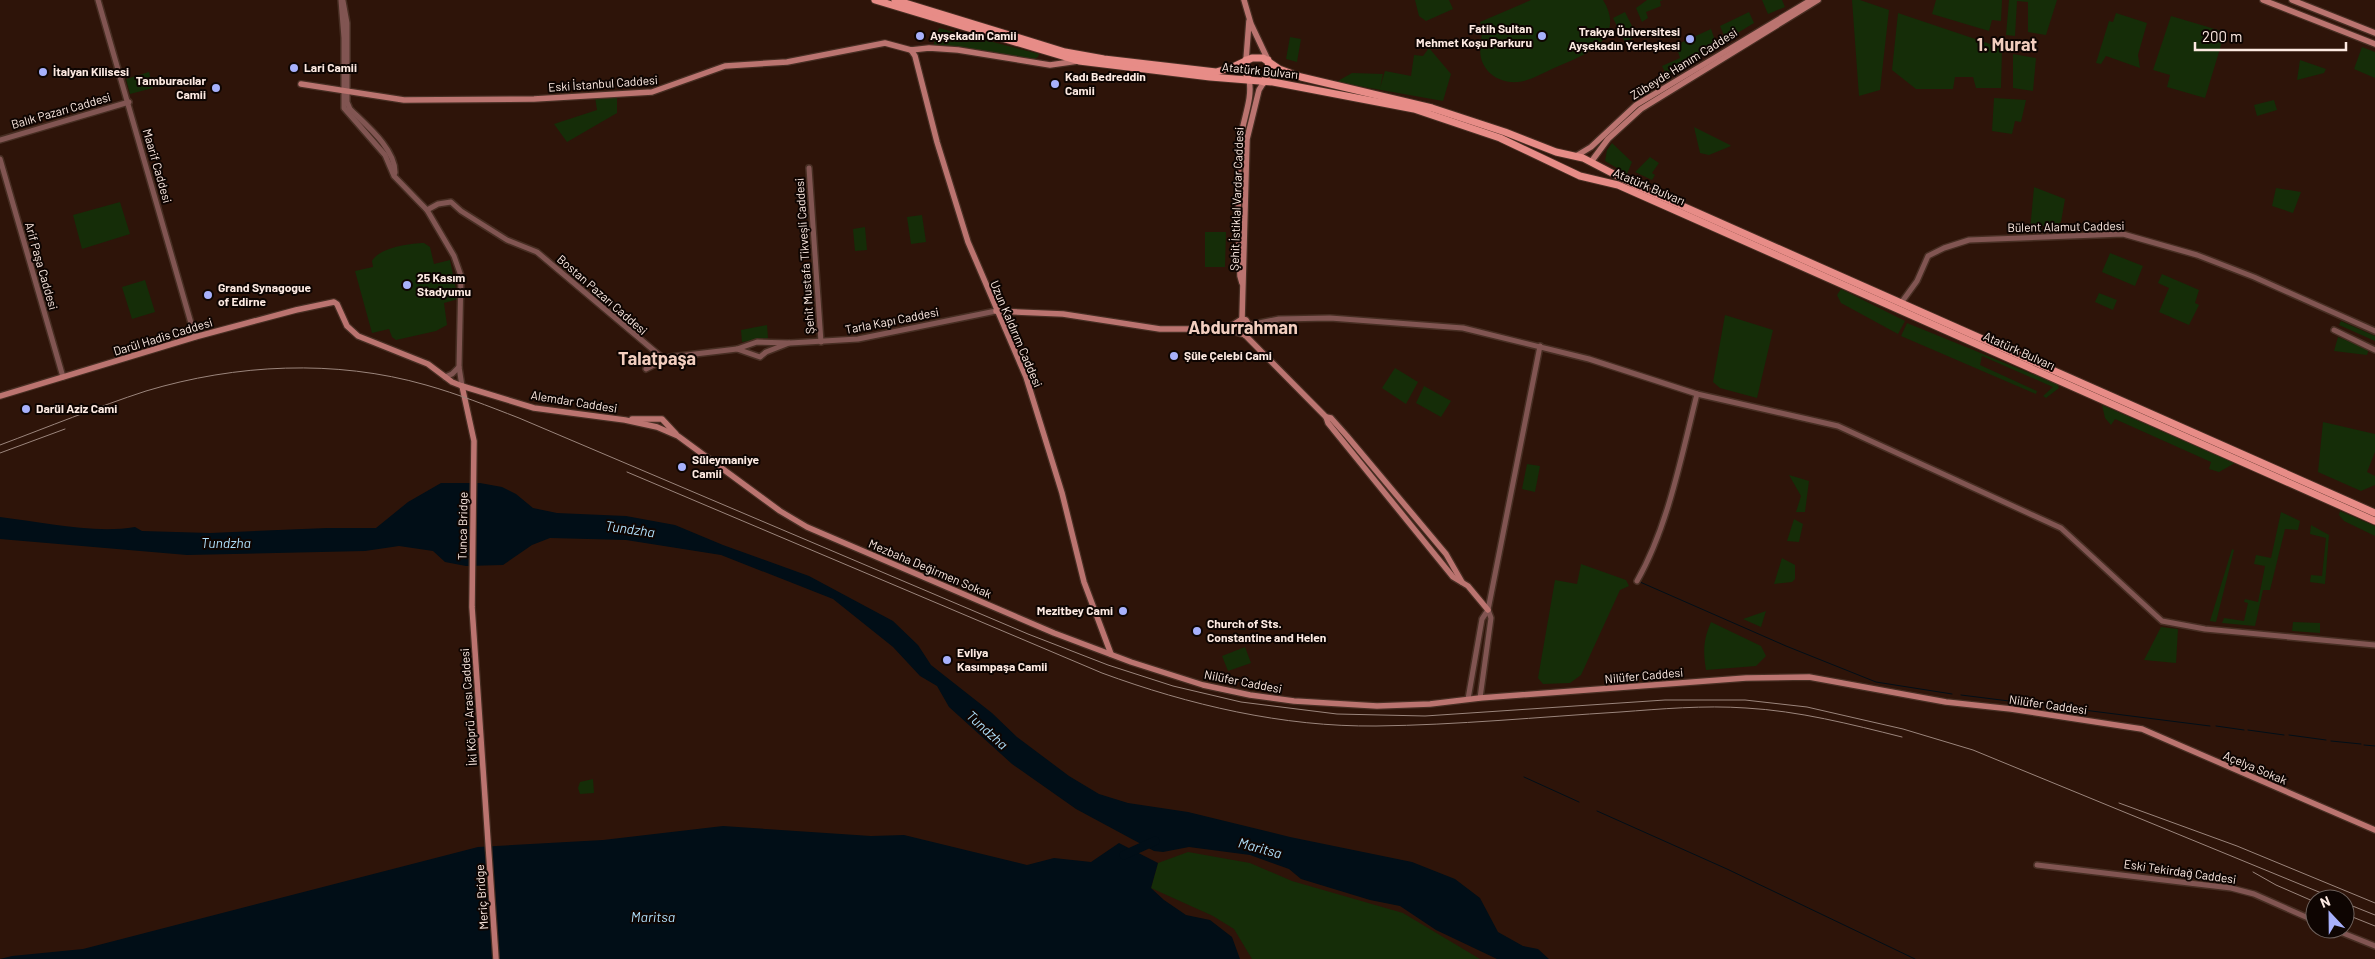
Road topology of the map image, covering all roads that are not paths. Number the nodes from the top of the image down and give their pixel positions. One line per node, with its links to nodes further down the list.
1 (98, 0): 21 (street, Maarif Caddesi)
2 (341, 0): 20 (street)
3 (875, 0): 16 (main road, Atatürk Bulvarı)
4 (895, 0): 14 (main road, Atatürk Bulvarı)
5 (1244, 0): 10 (main road)
6 (1811, 0): 24 (main road, Zübeyde Hanım Caddesi)
7 (1818, 0): 26 (main road, Zübeyde Hanım Caddesi)
8 (2263, 0): 12 (main road)
9 (2292, 0): 11 (main road)
10 (1248, 14): 14 (main road); 15 (main road)
11 (2375, 33)
12 (2375, 44)
13 (911, 50): 16 (main road, Eski İstanbul Caddesi); 20 (main road, Eski İstanbul Caddesi); 33 (main road, Uzun Kaldırım Caddesi)
14 (1246, 60): 15 (main road, Atatürk Bulvarı); 17 (main road)
15 (1268, 60): 18 (main road); 24 (main road, Atatürk Bulvarı)
16 (1079, 61): 17 (main road, Atatürk Bulvarı)
17 (1249, 80): 18 (main road, Atatürk Bulvarı); 22 (main road)
18 (1264, 82): 22 (main road, Şehit İstiklal Vardar Caddesi); 28 (main road, Atatürk Bulvarı)
19 (301, 84): 20 (main road, Eski İstanbul Caddesi)
20 (345, 91): 30 (street)
21 (129, 102): 23 (street, Balık Pazarı Caddesi); 40 (street, Maarif Caddesi)
22 (1246, 129): 34 (main road, Şehit İstiklal Vardar Caddesi)
23 (0, 140)
24 (1576, 156): 26 (main road, Atatürk Bulvarı); 28 (main road)
25 (0, 159): 53 (street, Arif Paşa Caddesi)
26 (1590, 162): 29 (main road); 32 (main road, Atatürk Bulvarı)
27 (809, 168): 42 (street, Şehit Mustafa Tikveşli Caddesi)
28 (1567, 170): 29 (main road, Atatürk Bulvarı)
29 (1580, 176): 63 (main road, Atatürk Bulvarı)
30 (427, 210): 50 (street, Bostan Pazarı Caddesi); 51 (street)
31 (334, 302): 40 (main road, Darül Hadis Caddesi); 54 (main road, Alemdar Caddesi)
32 (1902, 303): 38 (street, Bülent Alamut Caddesi); 62 (main road, Atatürk Bulvarı)
33 (996, 311): 36 (main road); 42 (street, Tarla Kapı Caddesi); 68 (main road, Uzun Kaldırım Caddesi)
34 (1240, 321): 35 (main road); 36 (main road); 39 (main road, Şehit İstiklal Vardar Caddesi)
35 (1249, 325): 39 (main road); 45 (street)
36 (1226, 329): 39 (main road)
37 (2334, 330): 47 (street)
38 (2375, 331)
39 (1242, 334): 66 (main road)
40 (196, 337): 53 (main road, Darül Hadis Caddesi)
41 (762, 342): 43 (street, Tarla Kapı Caddesi); 44 (street, Tarla Kapı Caddesi); 48 (street)
42 (821, 342): 44 (street, Tarla Kapı Caddesi)
43 (755, 343): 46 (street, Tarla Kapı Caddesi); 49 (street)
44 (790, 343): 48 (street, Tarla Kapı Caddesi)
45 (1540, 346): 56 (street); 66 (street)
46 (737, 349): 49 (street); 50 (street, Tarla Kapı Caddesi)
47 (2375, 350)
48 (766, 352): 49 (street, Tarla Kapı Caddesi)
49 (753, 356)
50 (664, 359): 52 (street)
51 (459, 366): 54 (street); 55 (street)
52 (646, 368)
53 (63, 377): 57 (main road, Darül Hadis Caddesi)
54 (445, 377): 55 (main road, Alemdar Caddesi)
55 (462, 386): 59 (main road, Alemdar Caddesi); 64 (main road, Tunca Bridge)
56 (1697, 394): 65 (street); 67 (street)
57 (0, 396)
58 (659, 419): 59 (main road); 60 (main road); 61 (main road)
59 (625, 420): 60 (main road)
60 (656, 427): 61 (main road)
61 (678, 436): 68 (main road, Mezbaha Değirmen Sokak)
62 (2375, 513)
63 (2375, 521)
64 (472, 580): 74 (main road, İki Köprü Arası Caddesi)
65 (1637, 581)
66 (1488, 610): 70 (street); 71 (street)
67 (2375, 645)
68 (1110, 654): 69 (main road, Mezbaha Değirmen Sokak)
69 (1162, 672): 71 (main road, Nilüfer Caddesi)
70 (1480, 698): 71 (main road, Nilüfer Caddesi); 72 (main road, Nilüfer Caddesi)
71 (1468, 699)
72 (2127, 725): 73 (main road, Açelya Sokak)
73 (2375, 830)
74 (488, 833): 79 (main road, Meriç Bridge)
75 (2037, 865): 76 (street, Eski Tekirdağ Caddesi)
76 (2305, 917)
77 (2355, 938): 78 (street)
78 (2375, 946)
79 (496, 959)

